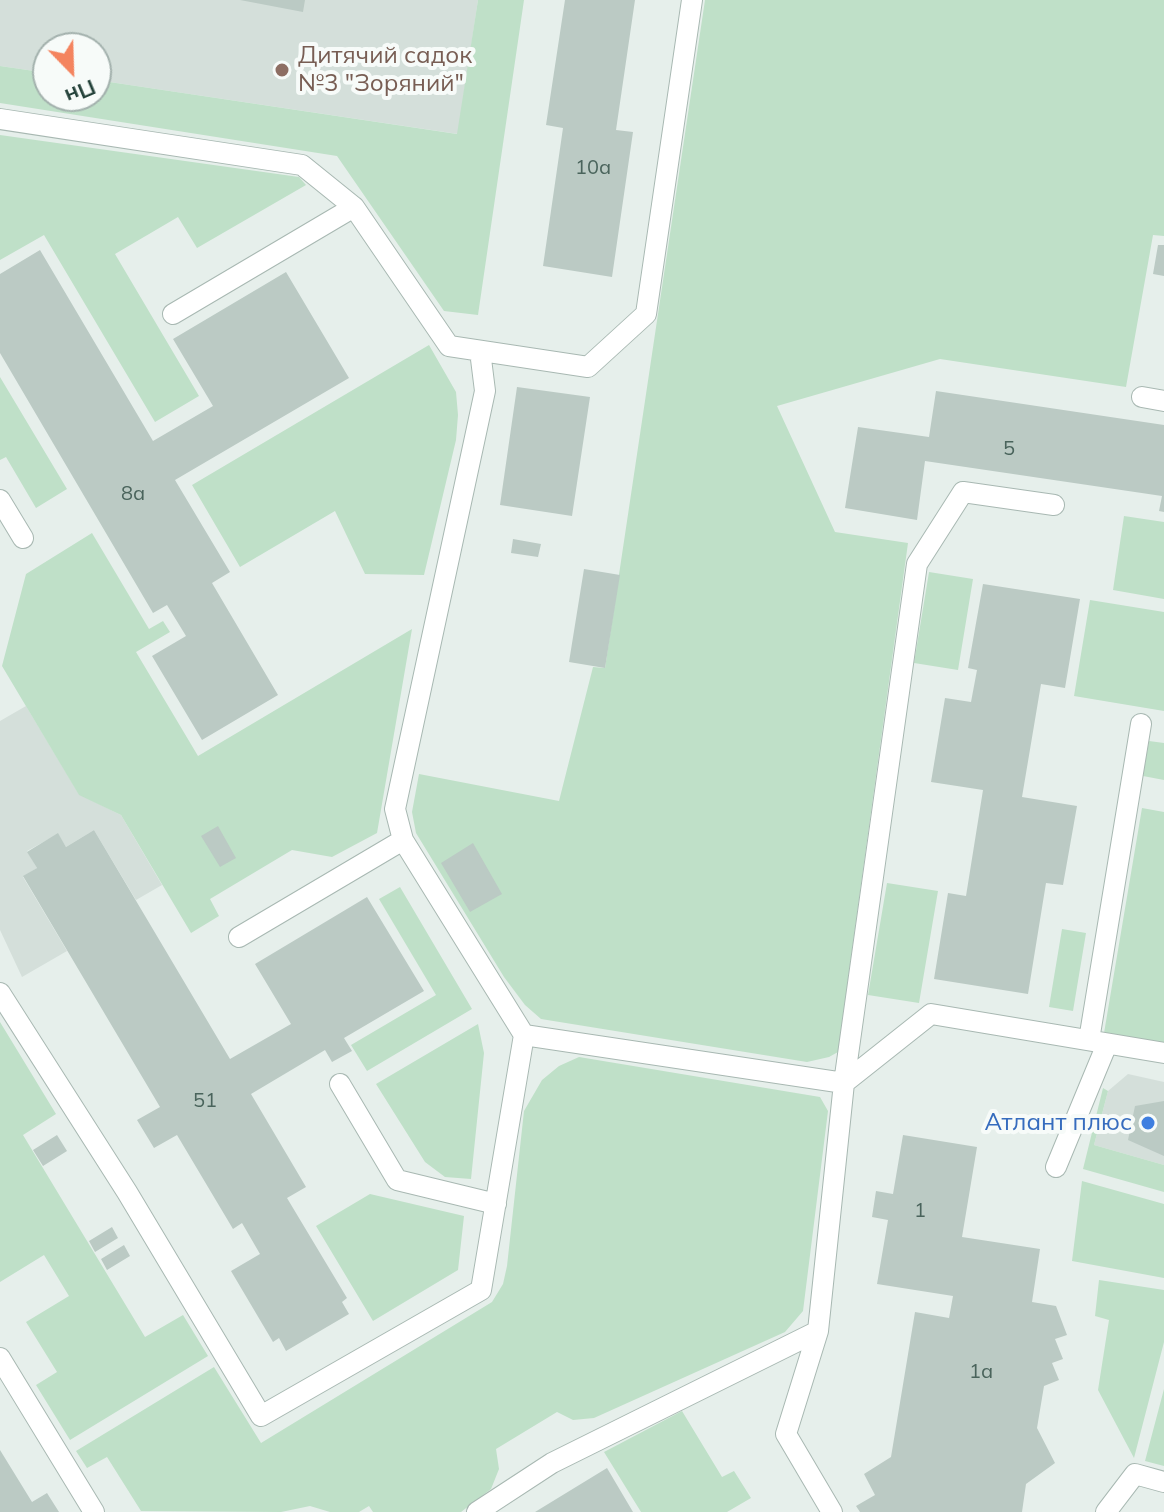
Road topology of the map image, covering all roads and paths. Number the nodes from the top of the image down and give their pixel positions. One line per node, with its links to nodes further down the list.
1 (692, 0): 5 (lane)
2 (0, 119): 3 (lane)
3 (354, 207): 4 (lane); 5 (lane)
4 (173, 314)
5 (480, 351): 12 (lane)
6 (1142, 397): 7 (lane)
7 (1164, 401)
8 (0, 500): 10 (lane)
9 (1054, 505): 18 (lane)
10 (23, 538)
11 (1141, 724): 16 (lane)
12 (403, 840): 13 (lane); 15 (lane)
13 (239, 937)
14 (0, 993): 21 (lane)
15 (524, 1035): 18 (lane); 21 (lane)
16 (1098, 1042): 17 (lane); 18 (lane); 20 (lane)
17 (1164, 1053)
18 (844, 1083): 22 (lane)
19 (340, 1084): 21 (lane)
20 (1056, 1167)
21 (496, 1204)
22 (818, 1331): 26 (lane); 27 (lane)
23 (0, 1358): 25 (lane)
24 (1164, 1482): 28 (lane)
25 (94, 1512)
26 (477, 1512)
27 (832, 1512)
28 (1106, 1512)

